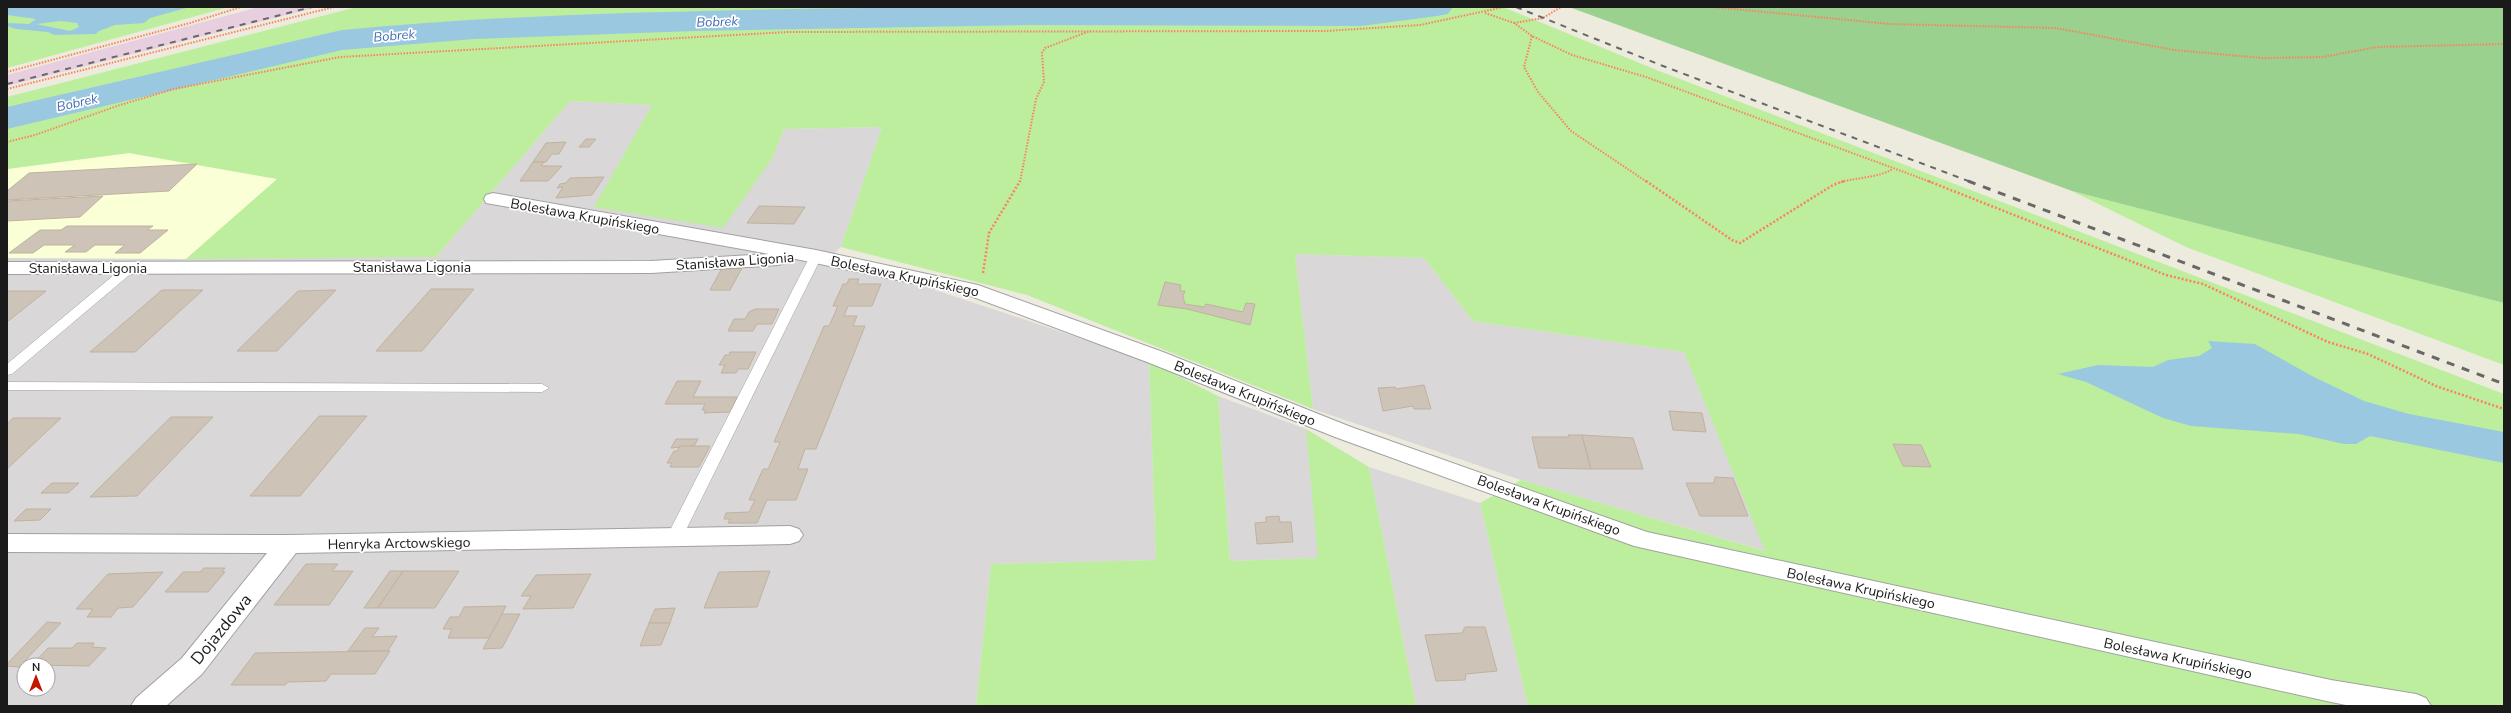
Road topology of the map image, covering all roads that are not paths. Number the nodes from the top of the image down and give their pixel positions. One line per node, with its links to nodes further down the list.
1 (492, 199): 2 (street, Bolesława Krupińskiego)
2 (702, 237): 3 (street, Bolesława Krupińskiego); 4 (street)
3 (816, 256): 4 (street, Stanisława Ligonia); 11 (lane); 15 (street, Bolesława Krupińskiego)
4 (678, 265): 6 (street, Stanisława Ligonia)
5 (7, 268): 6 (street, Stanisława Ligonia)
6 (130, 268): 7 (lane)
7 (7, 371)
8 (7, 386): 9 (lane)
9 (542, 388)
10 (790, 535): 11 (street, Henryka Arctowskiego)
11 (674, 538): 13 (street, Henryka Arctowskiego)
12 (7, 544): 13 (street, Henryka Arctowskiego)
13 (289, 544): 14 (street, Dojazdowa)
14 (146, 706)
15 (2416, 706)

